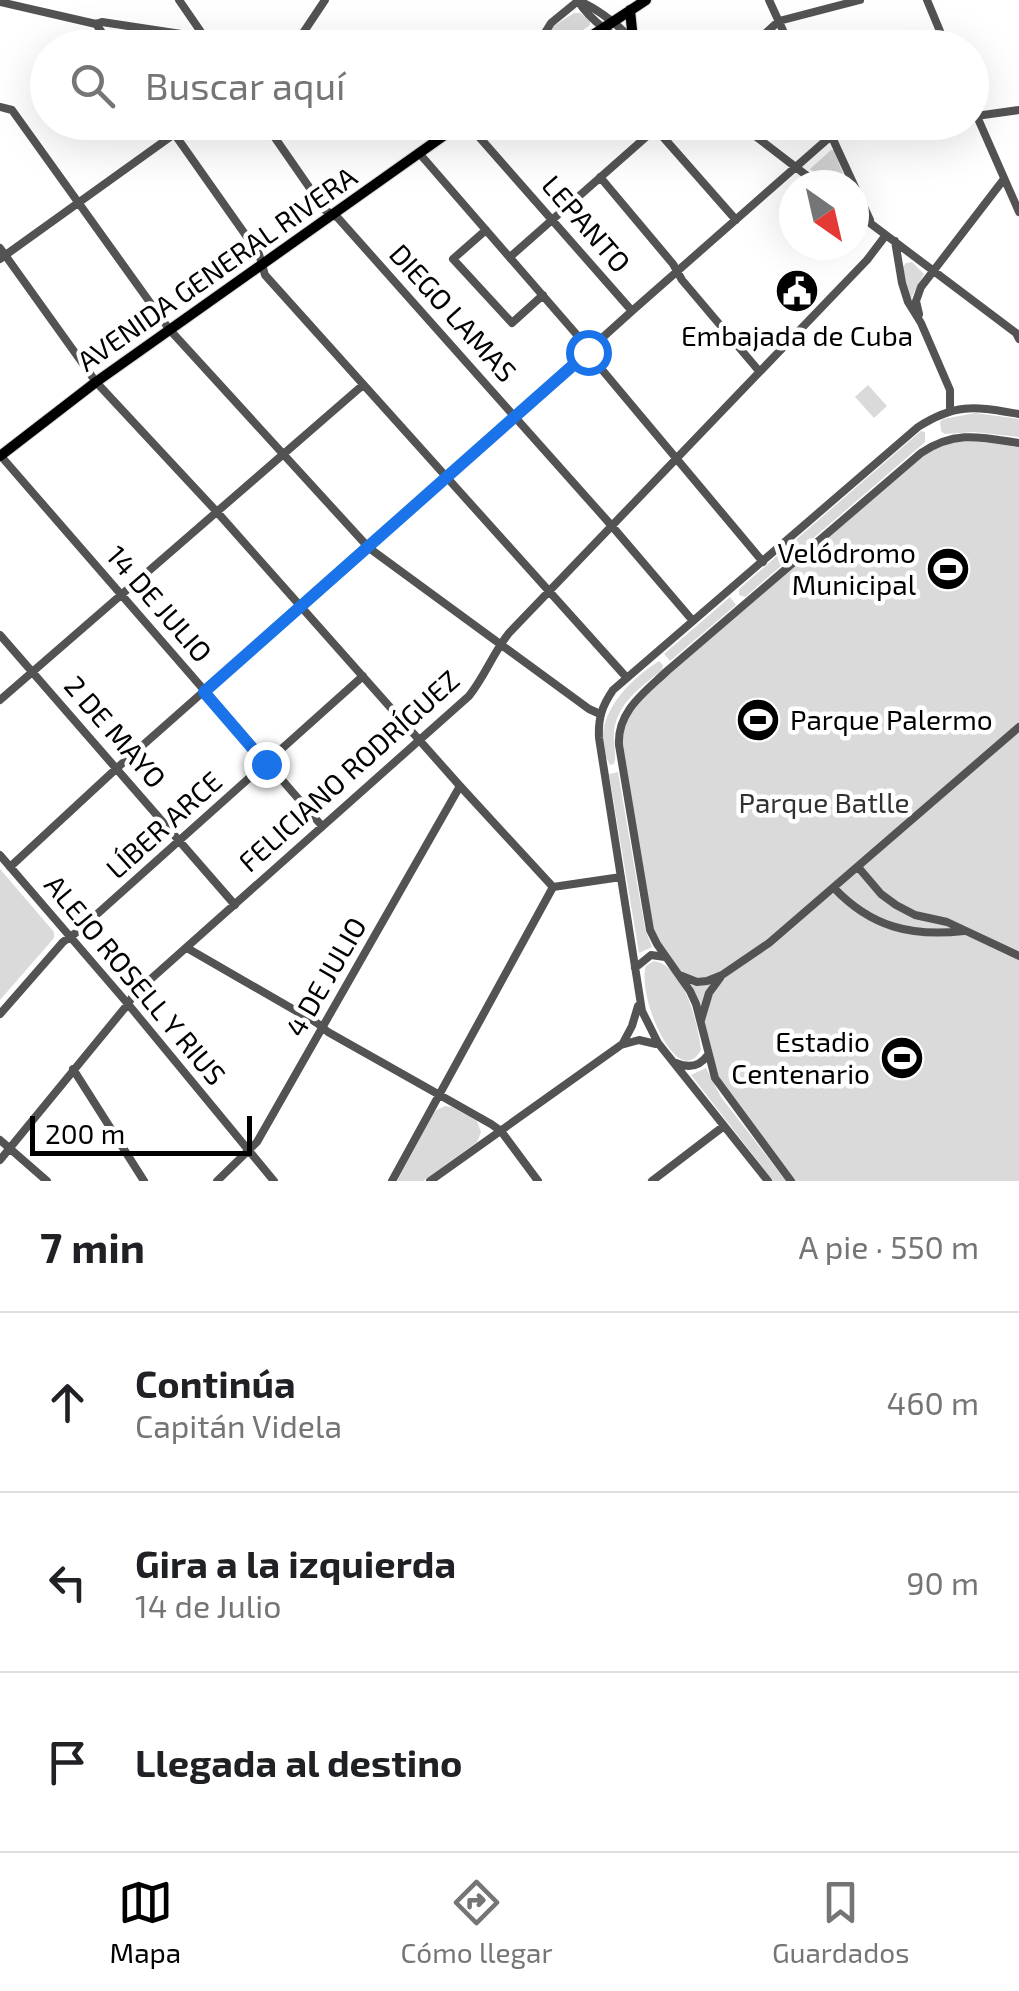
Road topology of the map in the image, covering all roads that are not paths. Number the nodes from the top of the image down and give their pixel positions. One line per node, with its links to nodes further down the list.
1 (46, 0): 10 (street)
2 (179, 0): 17 (street)
3 (326, 0): 18 (street)
4 (577, 0): 14 (street); 19 (street)
5 (646, 0): 11 (main road)
6 (769, 0): 12 (street)
7 (860, 0): 12 (street)
8 (927, 0): 25 (street)
9 (0, 2): 10 (street)
10 (34, 9): 13 (street)
11 (630, 10): 14 (main road); 22 (main road)
12 (779, 22): 23 (street); 24 (street)
13 (96, 24): 15 (street); 16 (street)
14 (608, 25): 20 (main road); 21 (street)
15 (100, 30)
16 (154, 30)
17 (200, 30)
18 (305, 30)
19 (546, 30)
20 (600, 30)
21 (615, 30)
22 (633, 30)
23 (770, 30)
24 (783, 30)
25 (940, 30)
26 (0, 107): 29 (street)
27 (1019, 110): 28 (street)
28 (989, 114)
29 (30, 135)
30 (34, 140): 47 (street)
31 (166, 140): 47 (street)
32 (178, 140): 59 (street)
33 (276, 140): 49 (street, DIEGO LAMAS)
34 (438, 140): 42 (main road, AVENIDA GENERAL RIVERA)
35 (481, 140): 50 (street, LEPANTO)
36 (643, 140): 45 (street)
37 (670, 140): 51 (street)
38 (760, 140): 43 (street)
39 (826, 140): 43 (street)
40 (833, 140): 53 (street)
41 (985, 140): 46 (street)
42 (419, 153): 49 (main road, AVENIDA GENERAL RIVERA); 54 (street)
43 (795, 167): 44 (street); 51 (street)
44 (799, 170)
45 (600, 177): 50 (street); 61 (street)
46 (1004, 179): 48 (street); 60 (street)
47 (78, 202): 57 (street); 65 (street)
48 (1019, 212)
49 (333, 214): 59 (main road, AVENIDA GENERAL RIVERA); 73 (street, DIEGO LAMAS)
50 (552, 219): 58 (street); 63 (street, LEPANTO)
51 (736, 220): 61 (street)
52 (869, 222): 53 (street)
53 (872, 224): 55 (street)
54 (486, 230): 58 (street); 62 (street)
55 (886, 235): 56 (street); 68 (street, FELICIANO RODRÍGUEZ)
56 (895, 242): 60 (street); 64 (street)
57 (2, 254): 69 (street)
58 (510, 257): 62 (street)
59 (262, 262): 65 (main road, AVENIDA GENERAL RIVERA); 70 (street)
60 (933, 270): 64 (street); 66 (street)
61 (677, 272): 63 (street); 68 (street)
62 (544, 296): 67 (street)
63 (632, 311): 67 (street)
64 (921, 323): 71 (street)
65 (169, 330): 69 (main road, AVENIDA GENERAL RIVERA); 77 (street)
66 (1018, 335)
67 (588, 352): 73 (street); 79 (street)
68 (759, 370): 79 (street, FELICIANO RODRÍGUEZ)
69 (96, 382): 78 (main road, AVENIDA GENERAL RIVERA); 81 (street)
70 (364, 385): 77 (street); 80 (street)
71 (950, 410): 72 (street); 74 (street)
72 (1019, 414)
73 (515, 417): 80 (street); 82 (street, DIEGO LAMAS)
74 (930, 420): 75 (street); 84 (street)
75 (936, 443): 76 (street); 88 (street)
76 (1019, 443)
77 (284, 453): 81 (street); 83 (street)
78 (0, 456): 87 (street, 14 DE JULIO)
79 (675, 459): 82 (street, FELICIANO RODRÍGUEZ); 84 (street)
80 (445, 478): 83 (street); 86 (street)
81 (217, 512): 87 (street); 89 (street)
82 (611, 525): 86 (street, FELICIANO RODRÍGUEZ); 90 (street, DIEGO LAMAS)
83 (369, 548): 89 (street); 92 (street)
84 (762, 562): 85 (street)
85 (734, 587): 88 (street); 90 (street)
86 (548, 592): 92 (street, FELICIANO RODRÍGUEZ); 97 (street)
87 (122, 594): 95 (street); 98 (street, 14 DE JULIO)
88 (747, 603): 94 (street)
89 (300, 606): 96 (street); 98 (street)
90 (692, 621): 93 (street)
91 (0, 635): 95 (street, 2 DE MAYO)
92 (500, 645): 100 (street); 102 (street, FELICIANO RODRÍGUEZ)
93 (654, 655): 94 (street); 97 (street)
94 (667, 671): 104 (street)
95 (32, 672): 99 (street); 106 (street, 2 DE MAYO)
96 (363, 676): 102 (street); 103 (street, LÍBER ARCE)
97 (627, 678): 100 (street)
98 (204, 692): 103 (street, 14 DE JULIO); 106 (street)
99 (0, 700)
100 (600, 714): 105 (street)
101 (1019, 727): 112 (street)
102 (420, 740): 107 (street); 108 (street, FELICIANO RODRÍGUEZ)
103 (266, 764): 108 (street, 14 DE JULIO); 109 (street, LÍBER ARCE)
104 (622, 764): 105 (street); 121 (street)
105 (604, 767): 113 (street)
106 (117, 768): 109 (street, 2 DE MAYO); 111 (street)
107 (460, 786): 114 (street); 129 (street, 4 DE JULIO)
108 (322, 826): 116 (street, FELICIANO RODRÍGUEZ)
109 (180, 841): 116 (street, 2 DE MAYO); 118 (street, LÍBER ARCE)
110 (0, 855): 111 (street, ALEJO ROSELL Y RIUS)
111 (10, 866): 118 (street, ALEJO ROSELL Y RIUS)
112 (858, 867): 115 (street); 117 (street)
113 (621, 877): 114 (street); 122 (street)
114 (553, 887): 135 (street)
115 (834, 888): 117 (street); 124 (street)
116 (235, 905): 119 (street, FELICIANO RODRÍGUEZ)
117 (964, 932): 120 (street)
118 (70, 937): 126 (street, ALEJO ROSELL Y RIUS); 127 (street, LÍBER ARCE)
119 (187, 948): 126 (street, FELICIANO RODRÍGUEZ); 129 (street)
120 (1019, 956)
121 (668, 958): 122 (street); 123 (street)
122 (635, 968): 125 (street)
123 (679, 974): 124 (street); 128 (street)
124 (722, 975): 128 (street)
125 (639, 1002): 130 (street); 131 (street)
126 (128, 1004): 134 (street, FELICIANO RODRÍGUEZ); 140 (street, ALEJO ROSELL Y RIUS)
127 (0, 1014)
128 (701, 1020): 132 (street)
129 (323, 1028): 135 (street); 140 (street, 4 DE JULIO)
130 (621, 1046): 131 (street); 137 (street)
131 (660, 1046): 133 (street)
132 (708, 1056): 133 (street); 151 (street)
133 (676, 1064): 136 (street)
134 (73, 1069): 139 (street, FELICIANO RODRÍGUEZ); 143 (street)
135 (440, 1095): 137 (street); 146 (street)
136 (724, 1126): 149 (street); 150 (street)
137 (501, 1131): 147 (street); 148 (street)
138 (0, 1140): 139 (street)
139 (10, 1148): 141 (street, FELICIANO RODRÍGUEZ); 142 (street)
140 (249, 1150): 144 (street, 4 DE JULIO); 145 (street, ALEJO ROSELL Y RIUS)
141 (0, 1160)
142 (47, 1181)
143 (144, 1181)
144 (218, 1181)
145 (274, 1181)
146 (392, 1181)
147 (430, 1181)
148 (538, 1181)
149 (652, 1181)
150 (768, 1181)
151 (791, 1181)

